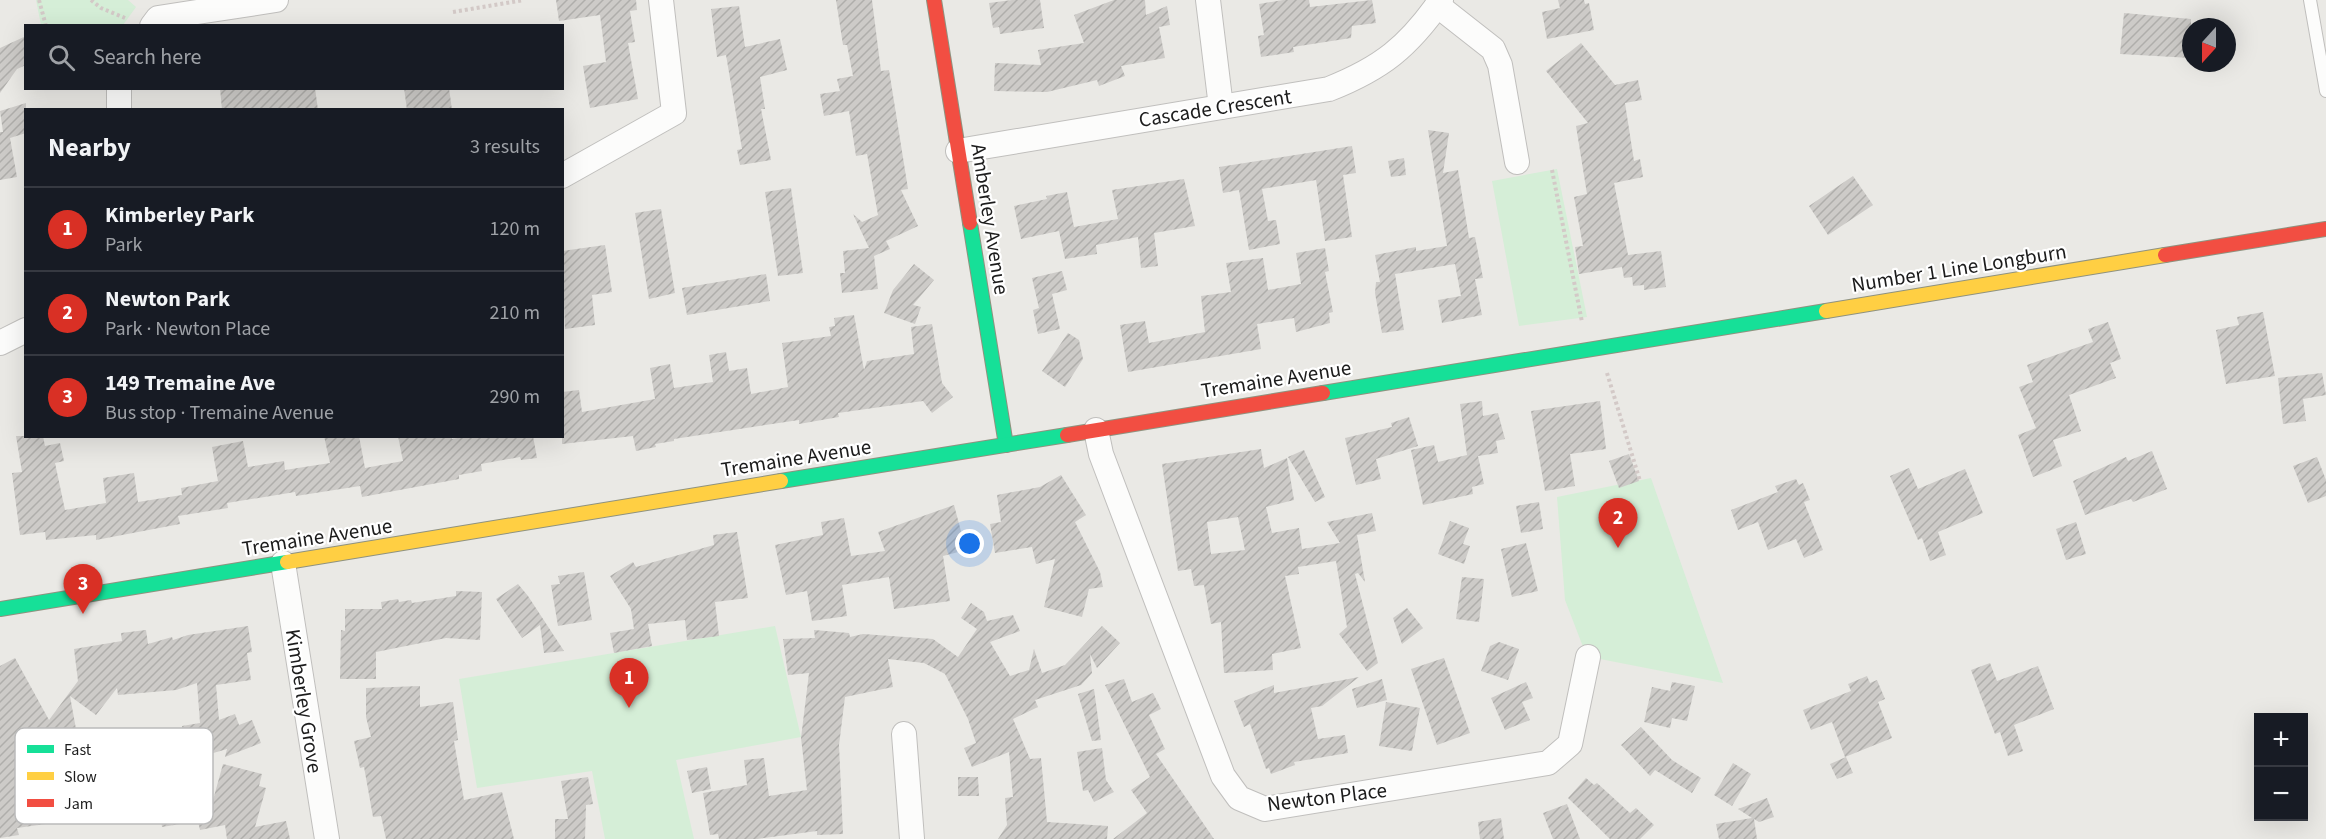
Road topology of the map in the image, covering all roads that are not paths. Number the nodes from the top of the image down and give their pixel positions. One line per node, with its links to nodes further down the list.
1 (276, 0): 7 (street)
2 (661, 0): 14 (street)
3 (934, 0): 12 (main road, Amberley Avenue)
4 (1208, 0): 10 (street)
5 (2310, 0): 9 (lane)
6 (1439, 3): 10 (street, Cascade Crescent); 13 (street)
7 (154, 24)
8 (119, 90): 11 (street)
9 (2326, 91)
10 (1221, 107): 12 (street, Cascade Crescent)
11 (119, 108)
12 (958, 151): 20 (main road, Amberley Avenue)
13 (1517, 162)
14 (564, 175)
15 (2326, 229): 18 (main road, Number 1 Line Longburn)
16 (24, 331): 17 (street)
17 (0, 343)
18 (1599, 347): 19 (main road, Tremaine Avenue)
19 (1096, 430): 20 (main road, Tremaine Avenue); 23 (street, Newton Place)
20 (1006, 445): 21 (main road, Tremaine Avenue)
21 (283, 564): 22 (main road, Tremaine Avenue); 25 (street, Kimberley Grove)
22 (0, 609)
23 (1588, 657)
24 (904, 734): 26 (street)
25 (327, 839)
26 (912, 839)

